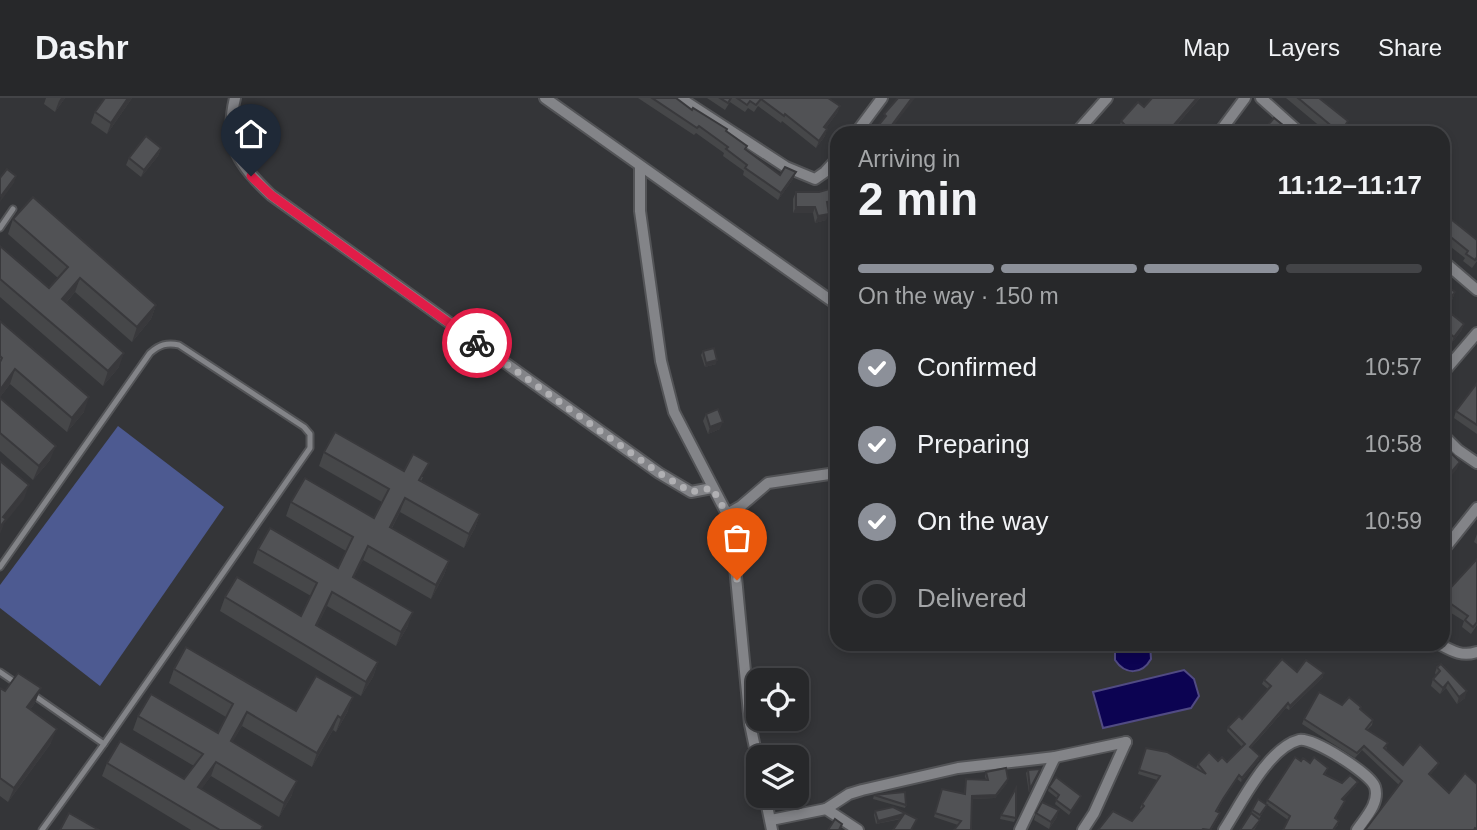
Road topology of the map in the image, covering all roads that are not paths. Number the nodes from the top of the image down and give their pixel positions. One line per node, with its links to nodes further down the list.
1 (235, 98): 24 (street)
2 (545, 98): 12 (street)
3 (680, 98): 13 (street)
4 (1107, 98): 9 (street)
5 (1245, 98): 10 (street)
6 (1261, 98): 11 (street)
7 (876, 100): 8 (street)
8 (860, 126)
9 (1082, 126)
10 (1224, 126)
11 (1292, 126)
12 (640, 166): 18 (street); 24 (street)
13 (830, 167)
14 (13, 209): 15 (lane)
15 (0, 228)
16 (1450, 267): 17 (street)
17 (1477, 290)
18 (830, 300)
19 (1477, 333): 20 (street)
20 (1450, 365)
21 (1450, 442): 22 (street)
22 (1477, 463)
23 (830, 474): 26 (street)
24 (712, 488): 26 (street)
25 (1477, 508): 27 (street)
26 (727, 514): 33 (street)
27 (1450, 542)
28 (0, 567): 32 (lane)
29 (1450, 650): 30 (street)
30 (1477, 652)
31 (0, 672): 32 (lane)
32 (104, 744): 37 (lane)
33 (754, 745)
34 (1055, 757): 35 (street); 39 (street); 40 (street)
35 (826, 809): 36 (street); 38 (street)
36 (771, 825)
37 (42, 830)
38 (858, 830)
39 (1020, 830)
40 (1083, 830)
41 (1224, 830): 42 (street)
42 (1357, 830)

